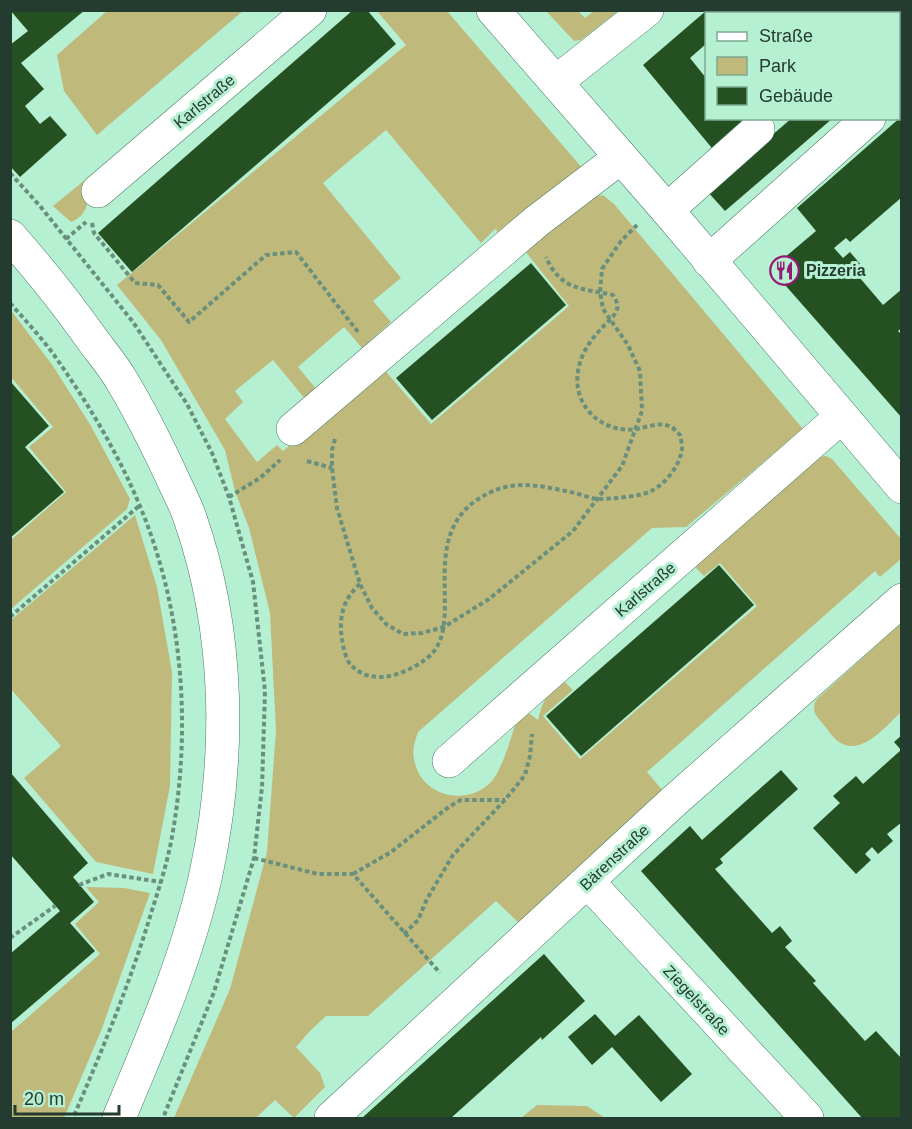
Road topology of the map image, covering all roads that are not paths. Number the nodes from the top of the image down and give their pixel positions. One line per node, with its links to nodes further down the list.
1 (310, 10): 8 (street, Karlstraße)
2 (493, 10): 4 (street)
3 (647, 10): 4 (street)
4 (556, 82): 7 (street)
5 (867, 120): 11 (street)
6 (758, 129): 9 (street)
7 (621, 157): 9 (street); 13 (street)
8 (98, 191)
9 (653, 216): 11 (street)
10 (10, 236): 18 (street)
11 (709, 261): 12 (street)
12 (841, 417): 14 (street); 16 (street, Karlstraße)
13 (293, 429)
14 (902, 487)
15 (902, 600): 17 (street, Bärenstraße)
16 (449, 760)
17 (588, 882): 19 (street, Bärenstraße); 20 (street, Ziegelstraße)
18 (119, 1119)
19 (332, 1119)
20 (807, 1119)

